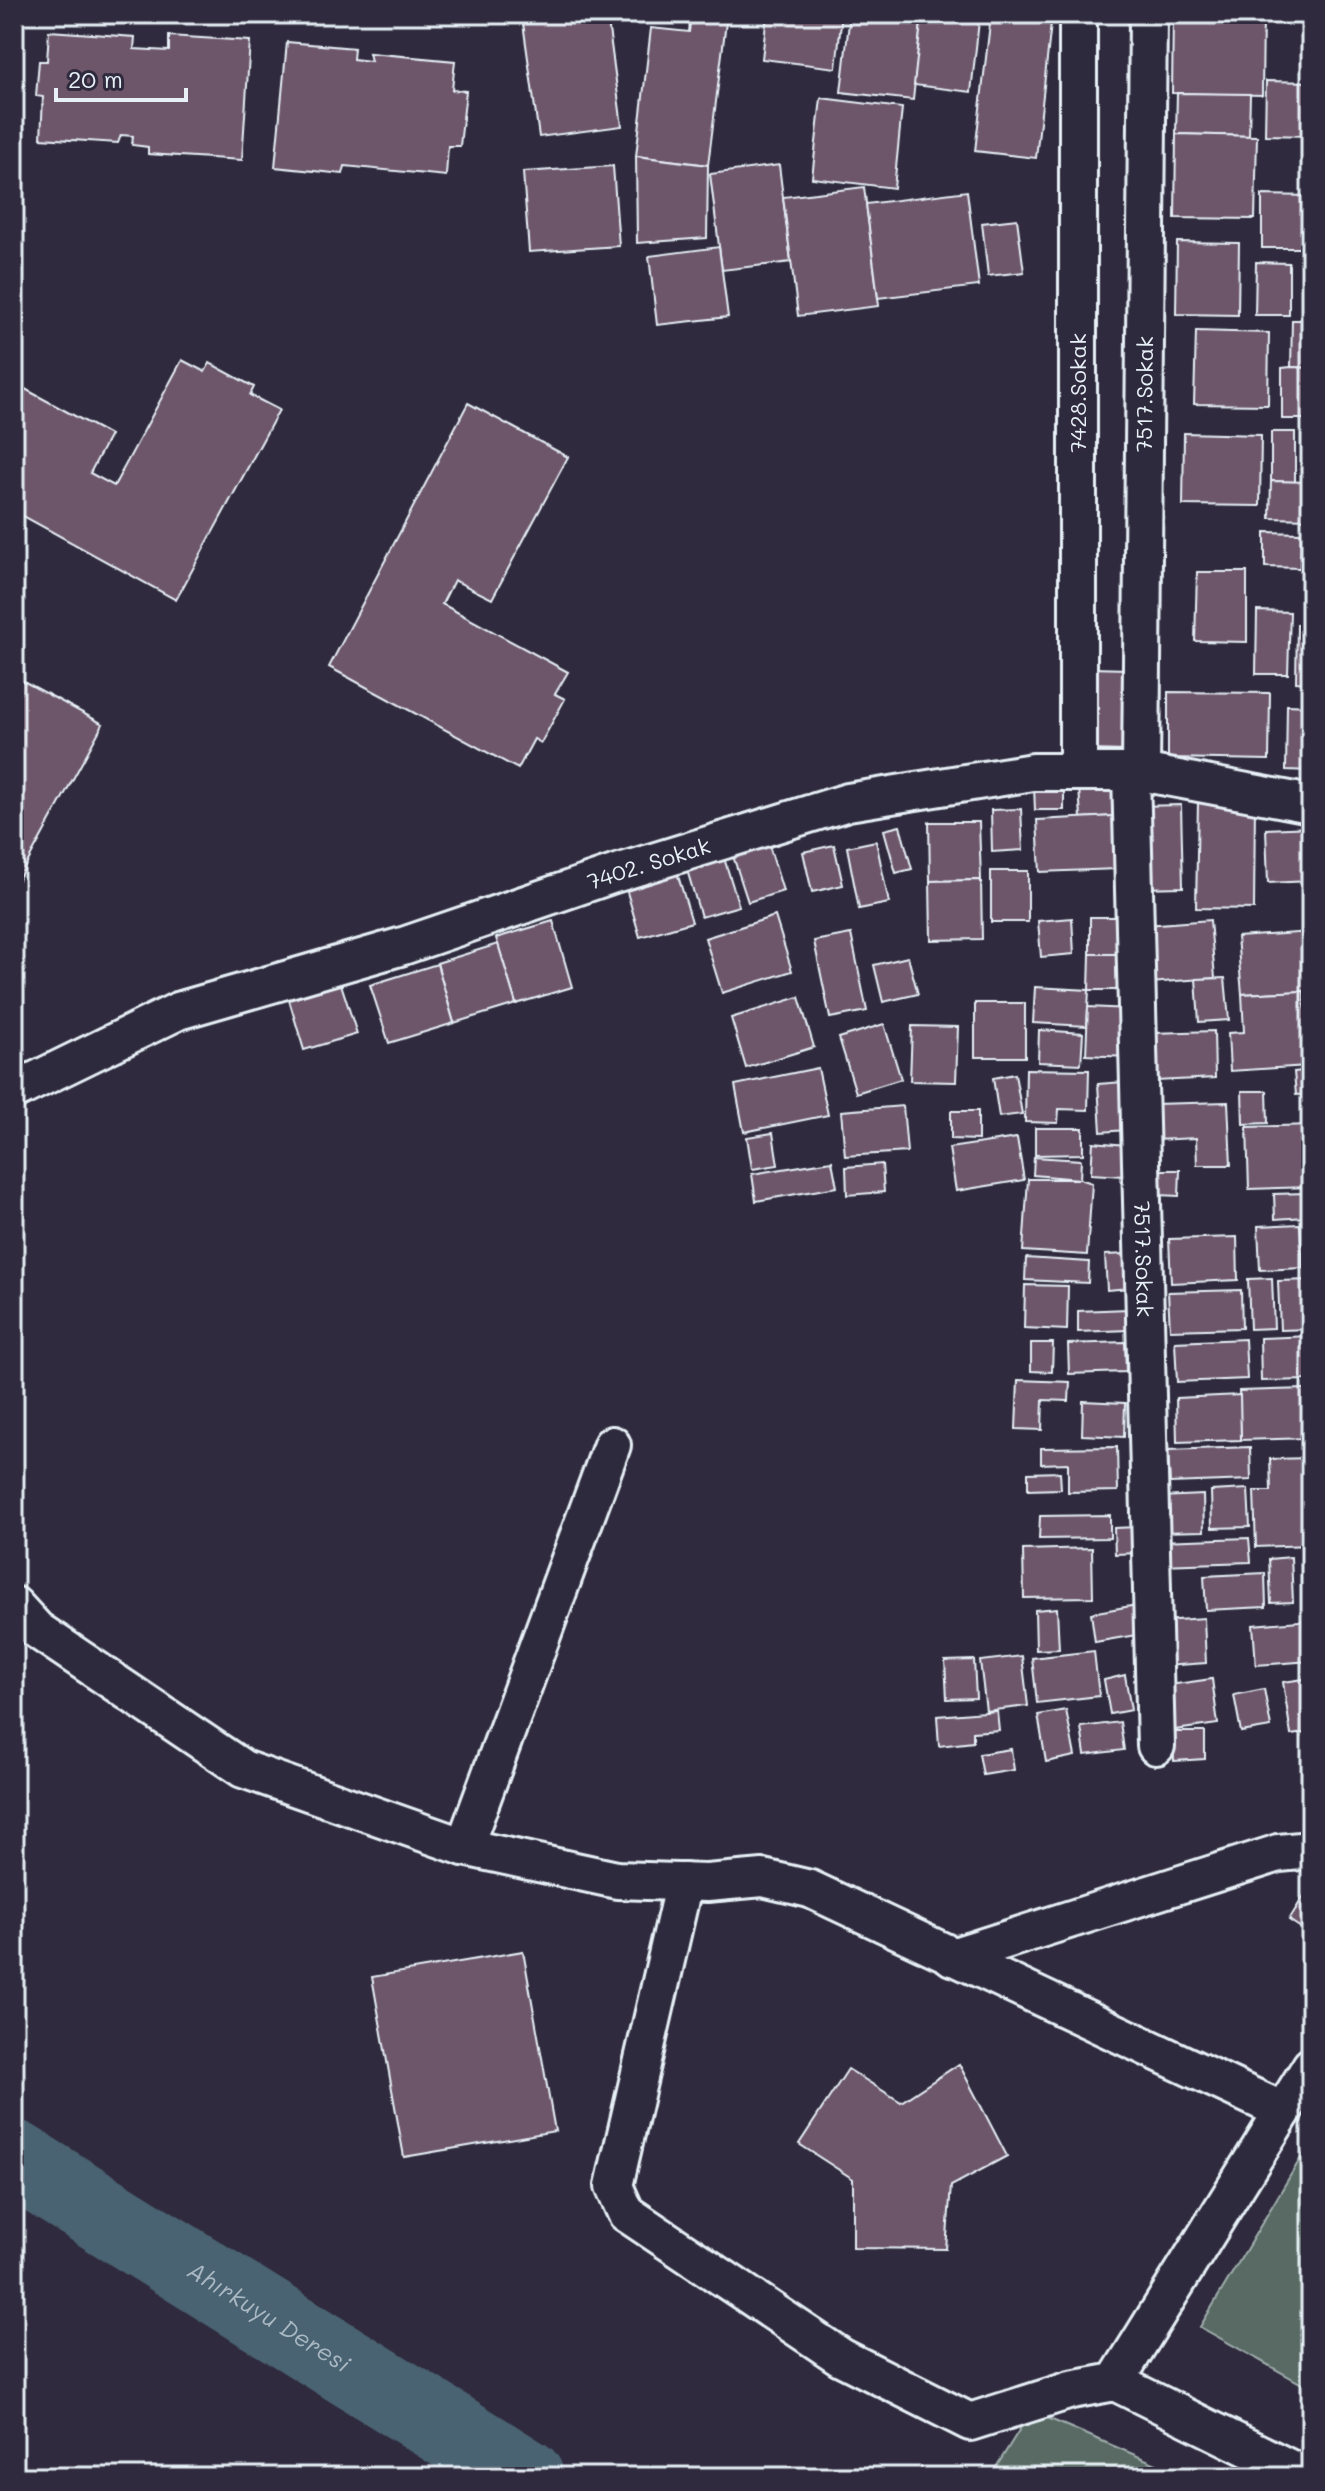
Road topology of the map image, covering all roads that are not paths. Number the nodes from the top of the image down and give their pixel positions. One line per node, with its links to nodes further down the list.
1 (1078, 14): 3 (street, 7428.Sokak)
2 (1148, 14): 4 (street, 7517.Sokak)
3 (1078, 772): 4 (street, 7402. Sokak); 6 (street, 7402. Sokak)
4 (1136, 772): 5 (street, 7402. Sokak); 9 (street, 7517.Sokak)
5 (1311, 804)
6 (14, 1091)
7 (612, 1445): 10 (street)
8 (14, 1605): 10 (street)
9 (1156, 1746)
10 (464, 1847): 12 (street)
11 (1311, 1850): 13 (street)
12 (684, 1882): 13 (street); 16 (street)
13 (952, 1957): 15 (street)
14 (1311, 2066): 15 (street)
15 (1283, 2111): 16 (street)
16 (1115, 2382): 17 (street)
17 (1307, 2477)

